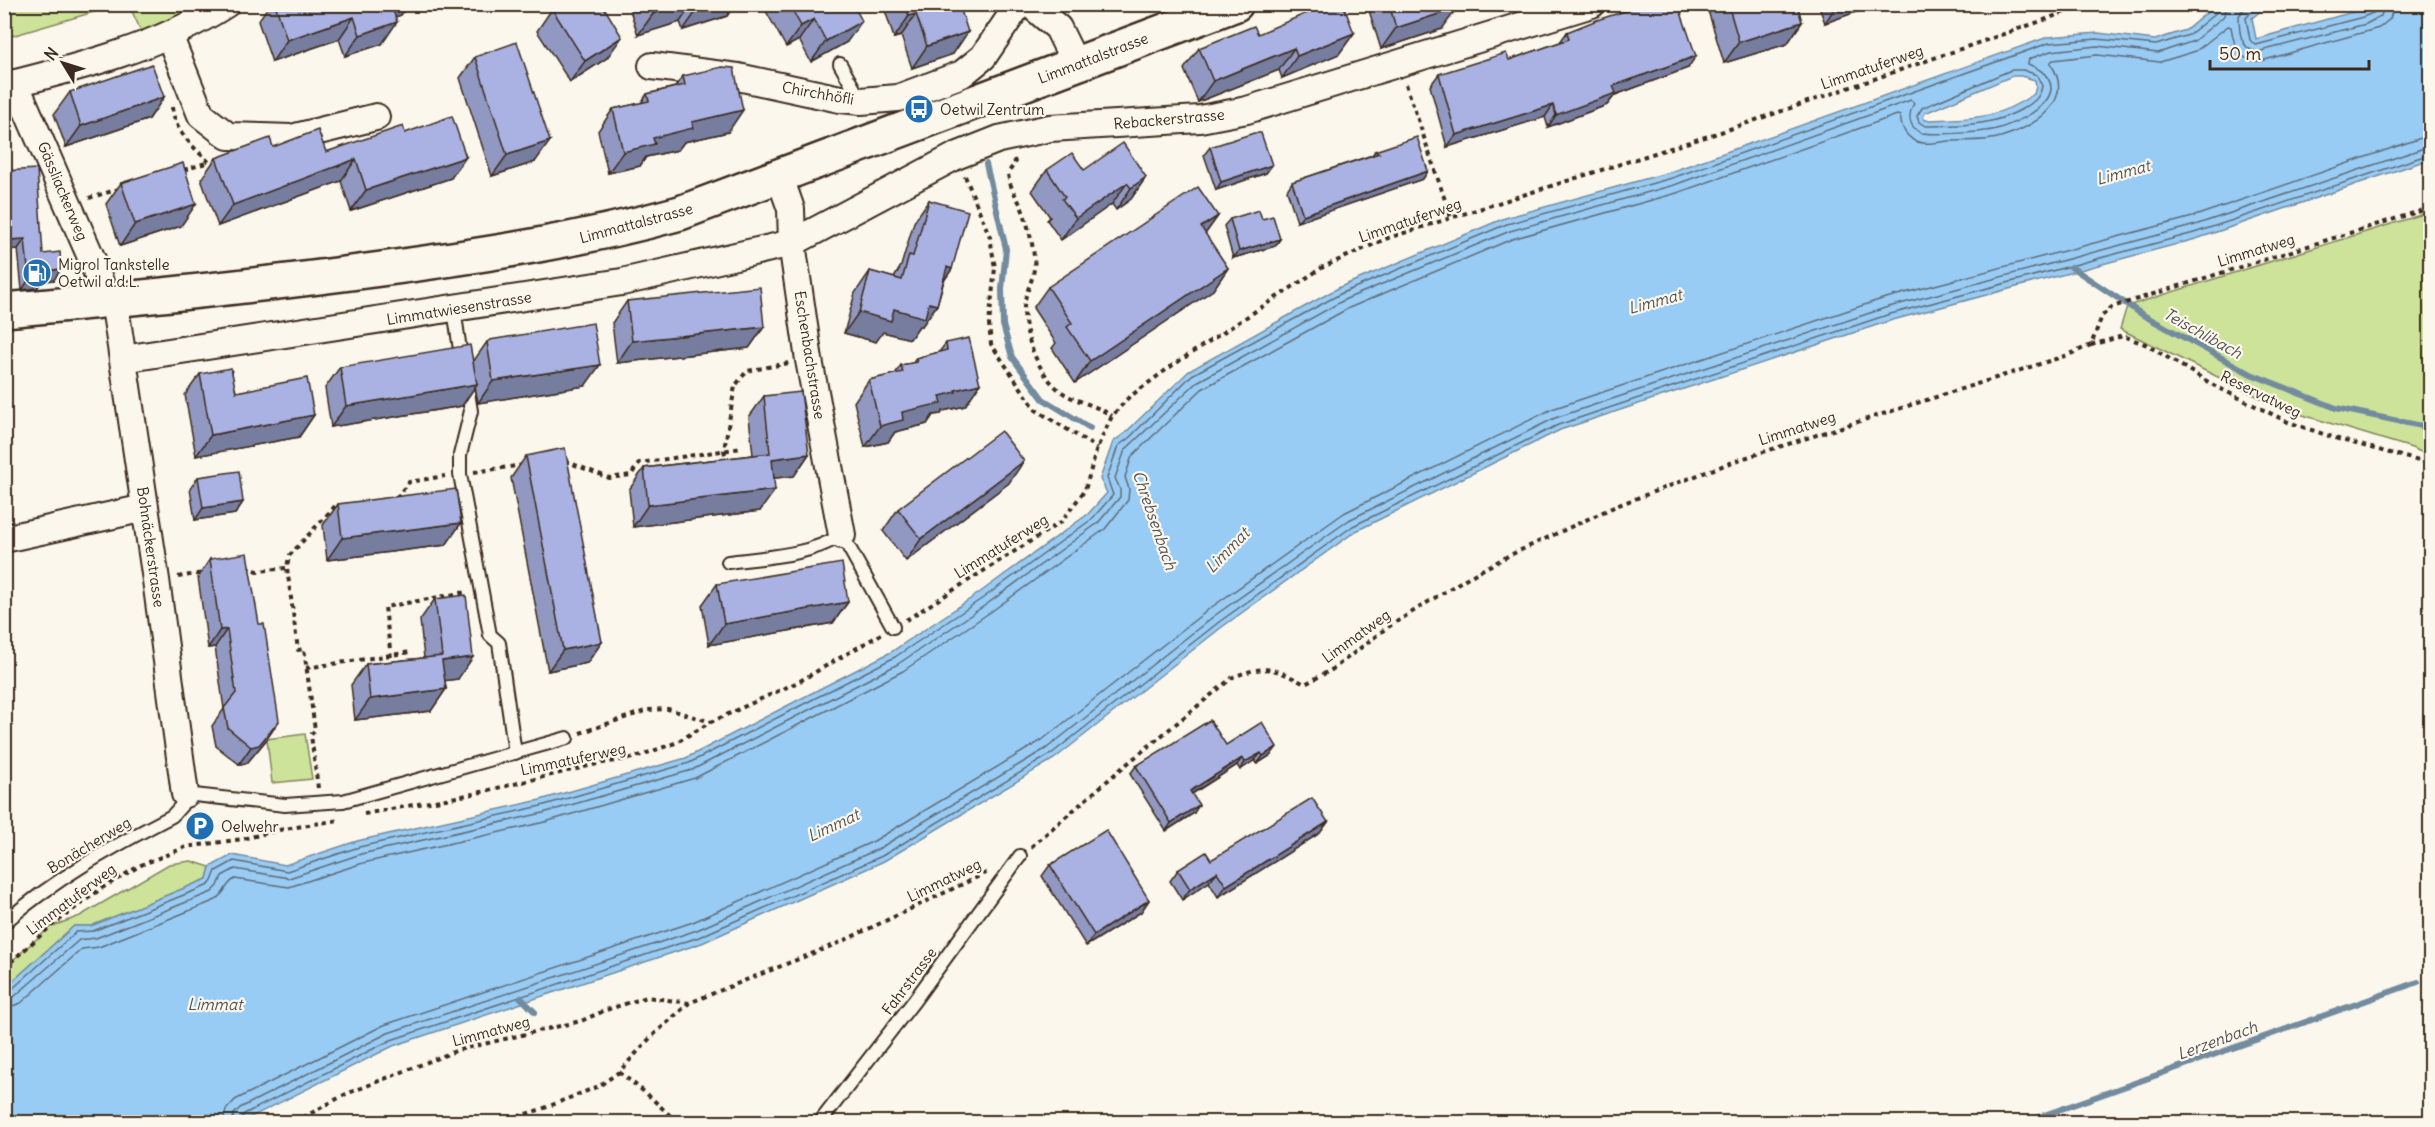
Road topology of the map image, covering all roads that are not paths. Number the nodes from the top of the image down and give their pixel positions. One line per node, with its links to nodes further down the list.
1 (226, 4): 6 (street)
2 (1019, 4): 11 (street, Chirchhöfli)
3 (1236, 4): 8 (main road, Limmattalstrasse)
4 (1592, 4): 14 (street, Rebackerstrasse)
5 (1043, 11): 8 (street)
6 (169, 35): 10 (street); 12 (street)
7 (840, 64): 11 (lane)
8 (1076, 65): 13 (main road, Limmattalstrasse)
9 (652, 66): 11 (street, Chirchhöfli)
10 (10, 85): 15 (street, Gässliackerweg)
11 (861, 101)
12 (376, 117)
13 (779, 175): 14 (street, Eschenbachstrasse); 15 (main road, Limmattalstrasse)
14 (792, 243): 16 (street, Limmatwiesenstrasse); 20 (street, Eschenbachstrasse)
15 (110, 300): 17 (main road, Limmattalstrasse); 18 (street, Bohnäckerstrasse)
16 (454, 309): 18 (street, Limmatwiesenstrasse); 25 (lane)
17 (4, 310)
18 (123, 360): 19 (street, Bohnäckerstrasse)
19 (146, 508): 21 (street); 26 (street, Bohnäckerstrasse)
20 (842, 535): 22 (lane); 23 (lane)
21 (4, 539)
22 (728, 562)
23 (893, 627)
24 (567, 738): 25 (lane)
25 (516, 753): 26 (lane)
26 (185, 794): 28 (lane, Bonächerweg)
27 (1020, 856): 29 (lane, Fahrstrasse)
28 (4, 923)
29 (820, 1122)

